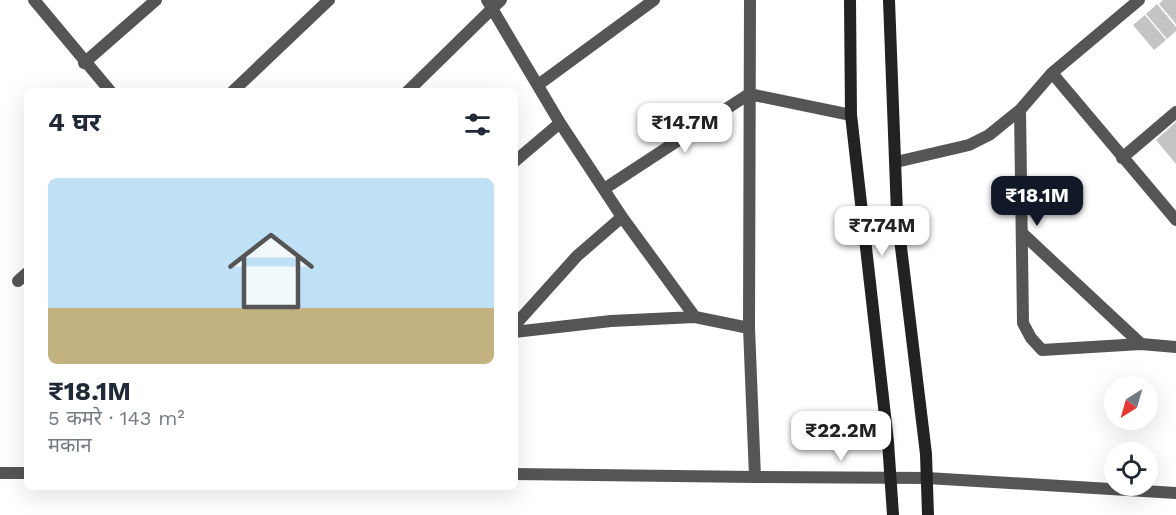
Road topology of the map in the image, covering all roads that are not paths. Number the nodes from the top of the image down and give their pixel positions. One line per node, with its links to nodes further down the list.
1 (34, 0): 10 (street)
2 (156, 0): 10 (street)
3 (329, 0): 14 (street)
4 (654, 0): 12 (street)
5 (750, 0): 16 (street)
6 (850, 0): 19 (street)
7 (889, 0): 23 (street)
8 (1139, 0): 11 (street)
9 (493, 2): 12 (street); 15 (street)
10 (84, 63): 13 (street)
11 (1052, 72): 17 (street); 21 (street)
12 (538, 85): 20 (street)
13 (107, 88)
14 (236, 88)
15 (411, 88)
16 (748, 94): 19 (street); 24 (street); 30 (street)
17 (1020, 110): 23 (street); 27 (street)
18 (1176, 112): 21 (street)
19 (851, 115): 38 (street)
20 (560, 123): 22 (street); 24 (street)
21 (1122, 158): 26 (street)
22 (518, 159)
23 (896, 162): 39 (street)
24 (604, 189): 25 (street)
25 (622, 217): 28 (street); 29 (street)
26 (1176, 220)
27 (1022, 233): 32 (street); 32 (street)
28 (695, 317): 30 (street); 31 (street)
29 (518, 322)
30 (749, 328): 37 (street)
31 (518, 332)
32 (1141, 344): 33 (street)
33 (1176, 347)
34 (0, 473): 35 (street)
35 (24, 473)
36 (518, 474): 37 (street)
37 (755, 477): 38 (street)
38 (891, 478): 39 (street); 41 (street)
39 (927, 478): 40 (street); 42 (street)
40 (1176, 493)
41 (893, 515)
42 (928, 515)

